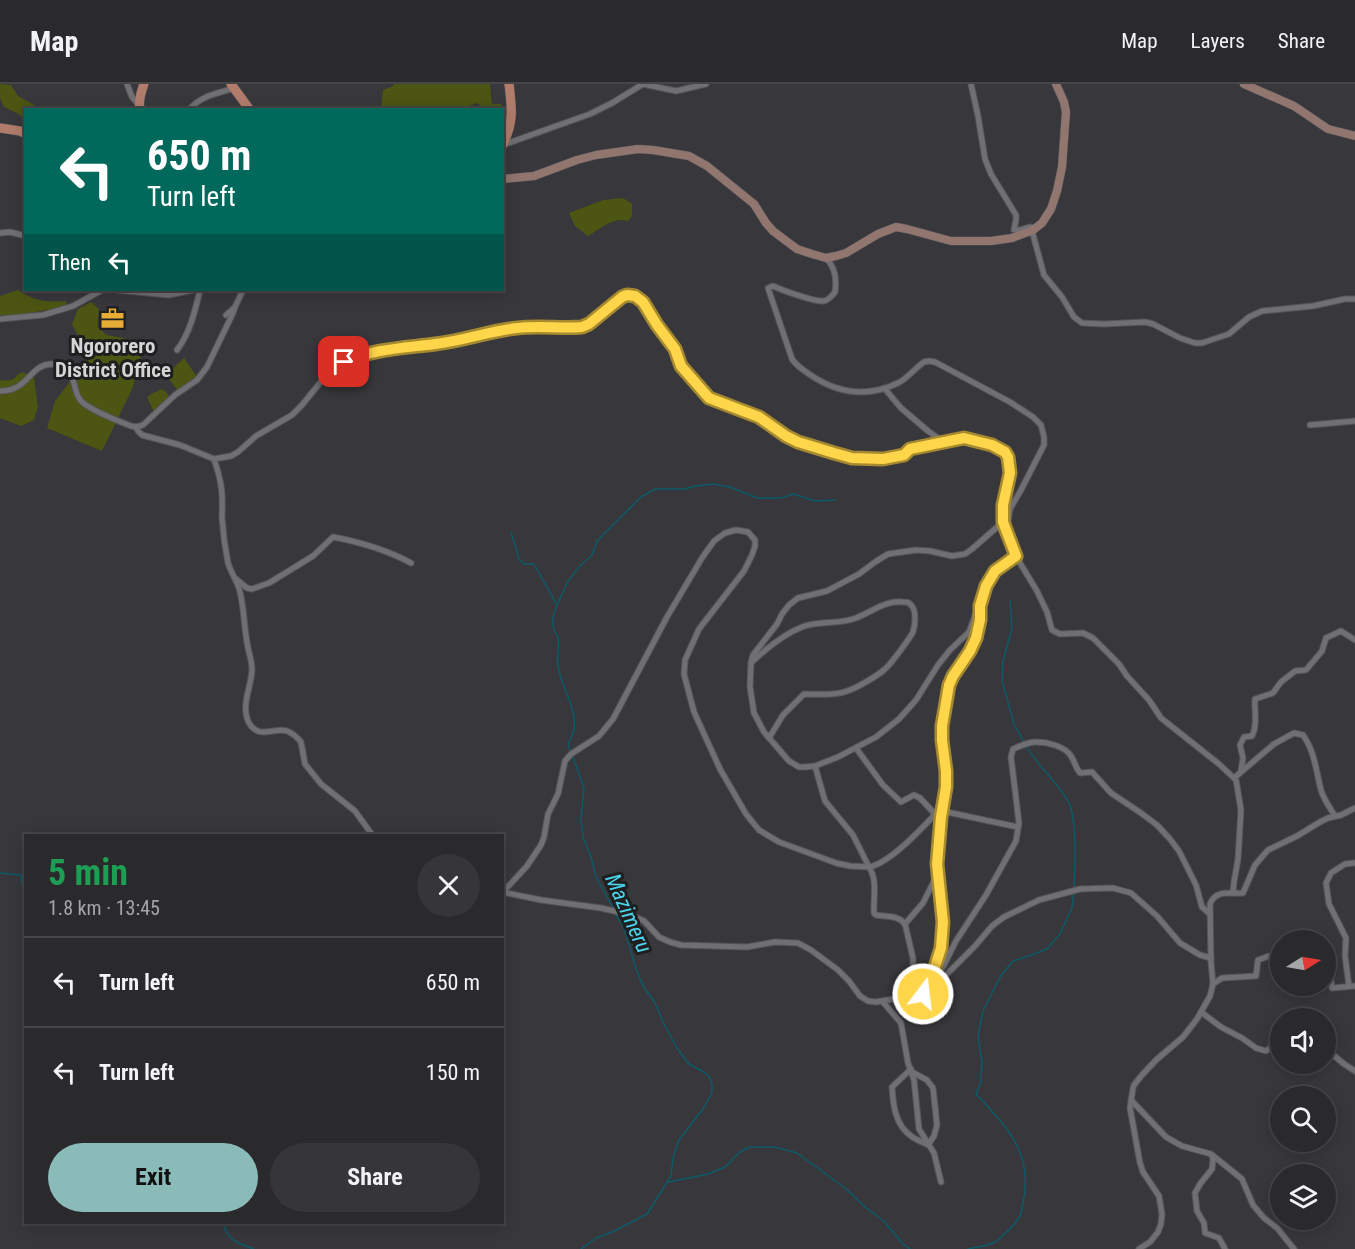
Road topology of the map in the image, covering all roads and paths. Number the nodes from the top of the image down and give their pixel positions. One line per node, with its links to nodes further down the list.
1 (127, 84): 10 (street)
2 (144, 84): 10 (main road)
3 (509, 84): 16 (main road)
4 (643, 84): 5 (street); 17 (street)
5 (706, 84)
6 (970, 84): 19 (street)
7 (1056, 84): 19 (main road)
8 (1244, 84): 15 (main road)
9 (233, 86): 11 (street); 12 (main road)
10 (140, 107)
11 (191, 108)
12 (249, 108)
13 (0, 128): 14 (main road)
14 (24, 133)
15 (1355, 136)
16 (504, 143)
17 (504, 145)
18 (504, 179): 22 (main road)
19 (1033, 231): 22 (main road); 28 (street)
20 (0, 233): 21 (street)
21 (24, 236)
22 (826, 258): 33 (street)
23 (100, 291): 31 (street)
24 (127, 291): 25 (street)
25 (188, 291)
26 (200, 291): 32 (street)
27 (243, 291): 29 (street)
28 (1355, 299)
29 (235, 307): 30 (street); 37 (street)
30 (226, 315)
31 (0, 319)
32 (177, 350)
33 (885, 389): 38 (street); 41 (street)
34 (0, 391): 37 (street)
35 (1355, 421): 36 (street)
36 (1310, 425)
37 (136, 427): 39 (street)
38 (941, 442): 39 (street); 40 (street)
39 (214, 459): 44 (street)
40 (1003, 522): 41 (street); 47 (street)
41 (1009, 538): 42 (street)
42 (1016, 556): 45 (street); 52 (street)
43 (411, 564): 44 (street)
44 (235, 578): 59 (street)
45 (980, 606): 49 (street); 53 (street)
46 (1355, 640): 51 (street)
47 (751, 662): 48 (street); 48 (street)
48 (769, 738): 50 (street)
49 (856, 748): 50 (street); 55 (street)
50 (815, 766): 61 (street)
51 (1241, 771): 52 (street); 56 (street)
52 (1234, 778): 65 (street)
53 (942, 808): 55 (street); 58 (street); 62 (street)
54 (1353, 810): 56 (street); 57 (street)
55 (935, 814): 61 (street)
56 (1335, 816): 65 (street)
57 (1355, 817)
58 (1018, 827): 66 (street); 73 (street)
59 (372, 834)
60 (1355, 863): 71 (street)
61 (869, 867): 63 (street); 67 (street)
62 (938, 873): 67 (street); 73 (street)
63 (504, 891)
64 (504, 892): 74 (street)
65 (1233, 893): 66 (street)
66 (1210, 914): 69 (street)
67 (905, 924): 73 (street)
68 (1270, 956): 70 (street)
69 (1211, 958): 70 (street); 73 (street)
70 (1213, 984): 75 (street)
71 (1352, 986): 72 (street)
72 (1336, 988)
73 (916, 995): 74 (street)
74 (883, 1002): 78 (street)
75 (1201, 1012): 76 (street); 80 (street)
76 (1270, 1048)
77 (1336, 1057): 79 (street)
78 (911, 1071): 81 (street); 81 (street); 81 (street)
79 (1355, 1071)
80 (1131, 1100): 82 (street); 84 (street)
81 (928, 1145): 83 (street)
82 (1211, 1154): 85 (street); 86 (street)
83 (941, 1182)
84 (1139, 1249)
85 (1225, 1249)
86 (1294, 1249)

